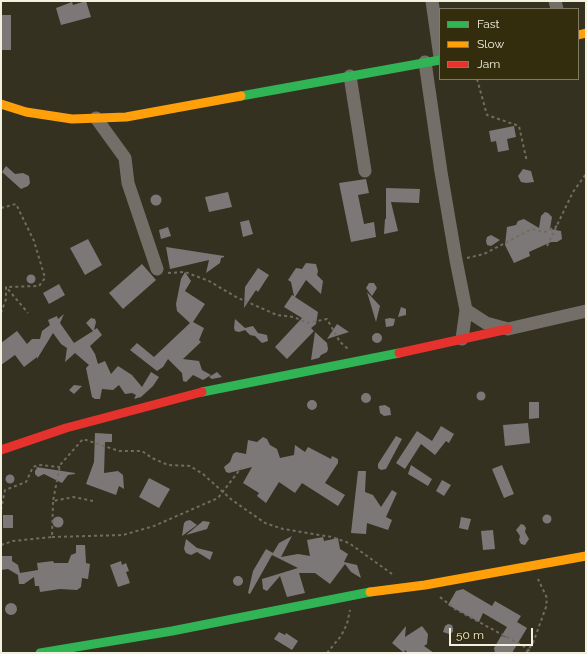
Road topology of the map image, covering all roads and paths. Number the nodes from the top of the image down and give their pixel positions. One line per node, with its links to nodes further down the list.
1 (432, 1): 2 (street)
2 (439, 50)
3 (439, 60): 4 (street)
4 (425, 62): 5 (street); 15 (street)
5 (350, 76): 8 (street); 10 (street)
6 (477, 80): 9 (path)
7 (1, 104): 8 (street)
8 (96, 118): 16 (street)
9 (527, 162)
10 (366, 171)
11 (586, 174): 13 (path)
12 (1, 208): 17 (path)
13 (556, 226): 14 (path); 15 (path)
14 (547, 246)
15 (456, 260): 18 (street)
16 (157, 269): 24 (path)
17 (6, 287): 20 (path); 21 (path)
18 (466, 310): 22 (street); 23 (street)
19 (586, 311): 22 (street)
20 (1, 313)
21 (28, 313)
22 (508, 329): 23 (street)
23 (462, 339): 25 (street)
24 (350, 351)
25 (1, 450)
26 (60, 467): 28 (path); 29 (path); 31 (path)
27 (241, 468): 28 (path)
28 (223, 492): 32 (path); 37 (path)
29 (53, 501): 30 (path); 32 (path)
30 (94, 501)
31 (1, 510)
32 (52, 537): 33 (path)
33 (1, 545)
34 (586, 556): 35 (street)
35 (531, 566): 36 (street); 41 (path)
36 (425, 585): 37 (street); 42 (path)
37 (410, 587): 38 (street)
38 (351, 595): 39 (street); 40 (path)
39 (40, 653)
40 (327, 653)
41 (526, 653)
42 (532, 653)

